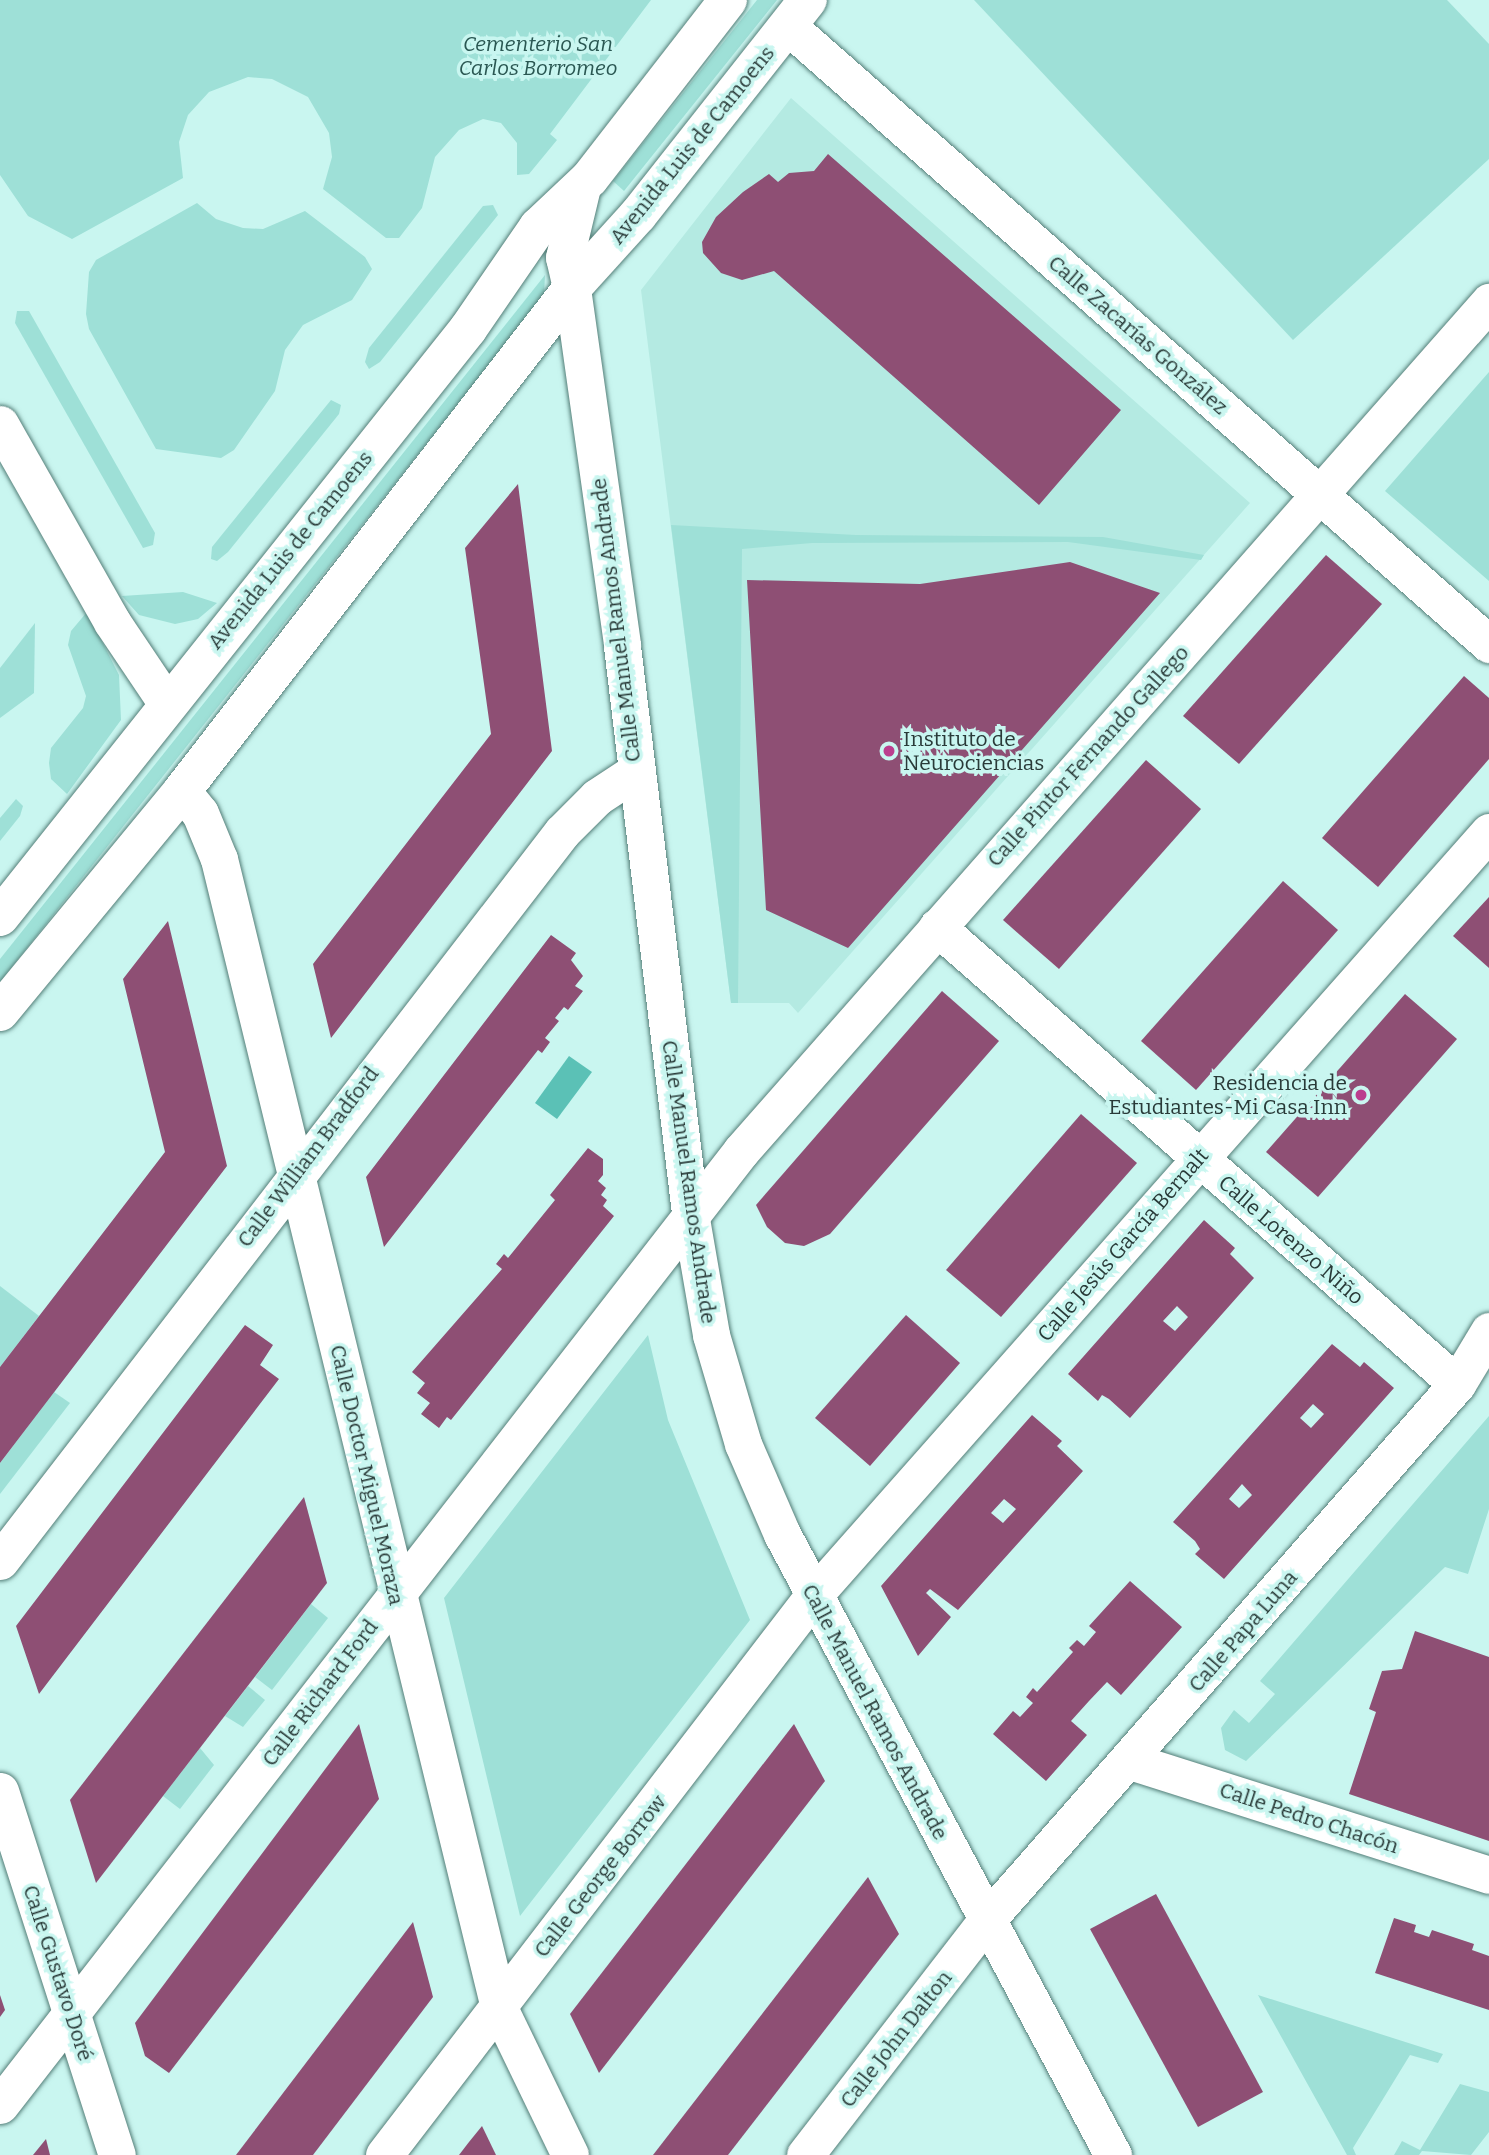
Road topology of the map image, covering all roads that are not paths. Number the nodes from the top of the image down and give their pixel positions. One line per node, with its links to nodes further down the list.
1 (728, 0): 3 (main road, Avenida Luis de Camoens)
2 (798, 13): 4 (main road, Avenida Luis de Camoens); 7 (street, Calle Zacarías González)
3 (582, 187): 4 (main road, Avenida Luis de Camoens); 9 (main road, Avenida Luis de Camoens)
4 (572, 288): 10 (street, Calle Manuel Ramos Andrade); 11 (main road, Avenida Luis de Camoens)
5 (1489, 302): 7 (street, Calle Pintor Fernando Gallego)
6 (0, 424): 9 (street)
7 (1320, 495): 8 (street, Calle Zacarías González); 14 (street, Calle Pintor Fernando Gallego)
8 (1489, 644)
9 (167, 704): 13 (main road, Avenida Luis de Camoens)
10 (635, 772): 17 (street, Calle William Bradford); 18 (street, Calle Manuel Ramos Andrade)
11 (182, 791): 15 (main road, Avenida Luis de Camoens); 17 (street, Calle Doctor Miguel Moraza)
12 (1489, 832): 16 (street, Calle Jesús García Bernalt)
13 (0, 917)
14 (937, 927): 16 (street, Calle Lorenzo Niño); 18 (street, Calle Pintor Fernando Gallego)
15 (0, 1012)
16 (1199, 1160): 20 (street, Calle Lorenzo Niño); 23 (street, Calle Jesús García Bernalt)
17 (296, 1172): 21 (street, Calle William Bradford); 22 (street, Calle Doctor Miguel Moraza)
18 (690, 1213): 22 (street, Calle Richard Ford); 23 (street, Calle Manuel Ramos Andrade)
19 (1489, 1331): 20 (street, Calle Papa Luna)
20 (1457, 1384): 24 (street, Calle Papa Luna)
21 (0, 1561)
22 (395, 1592): 28 (street, Calle Doctor Miguel Moraza); 29 (street, Calle Richard Ford)
23 (813, 1596): 27 (street, Calle Manuel Ramos Andrade); 28 (street, Calle George Borrow)
24 (1130, 1761): 26 (street, Calle Pedro Chacón); 27 (street, Calle Papa Luna)
25 (0, 1791): 29 (street, Calle Gustavo Doré)
26 (1489, 1875)
27 (985, 1922): 34 (street, Calle John Dalton); 35 (street, Calle Manuel Ramos Andrade)
28 (499, 2008): 32 (street, Calle George Borrow); 33 (street, Calle Doctor Miguel Moraza)
29 (72, 2012): 30 (street, Calle Richard Ford); 31 (street, Calle Gustavo Doré)
30 (0, 2105)
31 (117, 2155)
32 (384, 2155)
33 (570, 2155)
34 (805, 2155)
35 (1114, 2155)

